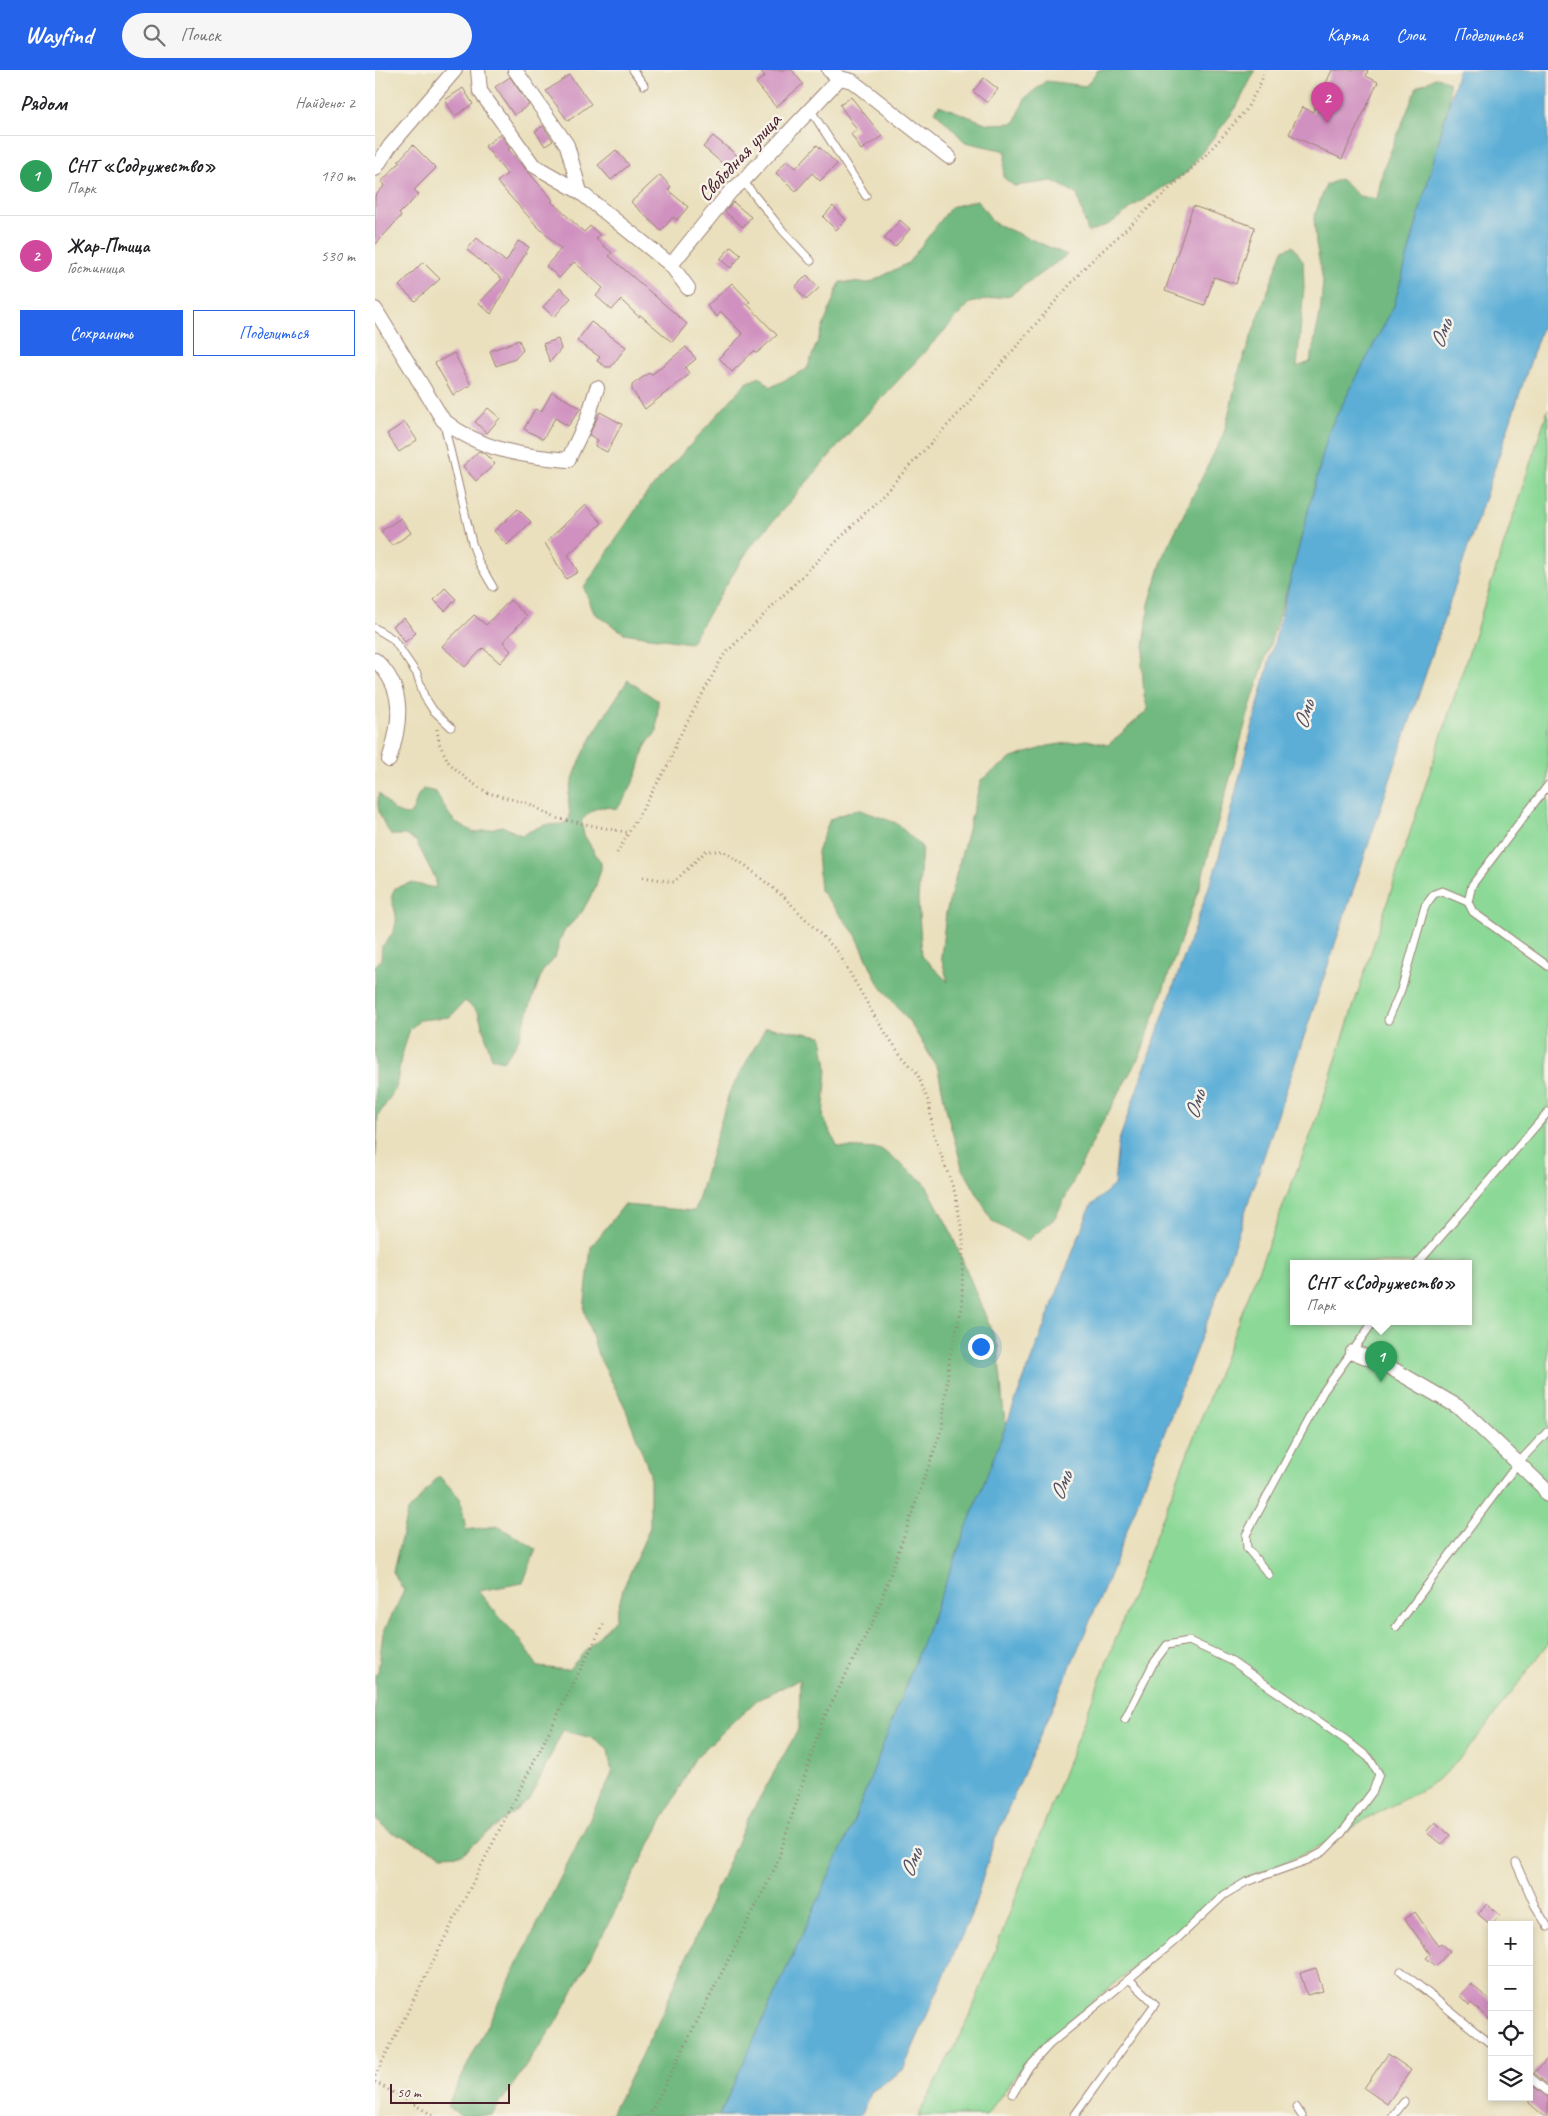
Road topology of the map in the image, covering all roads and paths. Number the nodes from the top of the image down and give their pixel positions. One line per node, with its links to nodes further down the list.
1 (455, 70): 10 (street)
2 (477, 70): 12 (street)
3 (515, 70): 12 (street)
4 (633, 70): 7 (lane)
5 (1265, 70): 27 (path)
6 (834, 74): 8 (street, Свободная улица); 9 (street)
7 (645, 85)
8 (810, 110): 11 (street, Свободная улица); 13 (lane)
9 (949, 157)
10 (375, 169)
11 (743, 181): 14 (lane); 15 (street, Свободная улица)
12 (580, 192): 15 (street)
13 (866, 196)
14 (811, 261)
15 (671, 265): 16 (street)
16 (687, 288)
17 (375, 309): 19 (street)
18 (597, 388): 19 (street)
19 (443, 420): 20 (lane)
20 (493, 588)
21 (375, 628): 23 (lane)
22 (375, 660): 25 (street)
23 (433, 710): 24 (lane); 27 (path)
24 (451, 727)
25 (389, 760)
26 (1548, 785): 30 (lane)
27 (630, 833): 28 (path)
28 (617, 853)
29 (643, 877): 57 (path)
30 (1468, 902): 31 (lane); 32 (lane)
31 (1548, 966)
32 (1388, 1020)
33 (1548, 1112): 34 (lane)
34 (1421, 1260)
35 (1371, 1325): 36 (lane)
36 (1353, 1352): 38 (street); 40 (lane)
37 (1548, 1431): 38 (lane)
38 (1519, 1463): 39 (street); 42 (lane)
39 (1548, 1495)
40 (1269, 1575)
41 (605, 1621): 49 (path)
42 (1396, 1627)
43 (1125, 1719): 47 (lane)
44 (1516, 1863): 45 (lane)
45 (1548, 1927)
46 (1401, 1971): 48 (lane)
47 (1129, 1979): 53 (lane); 58 (lane)
48 (1488, 2042)
49 (375, 2076)
50 (1533, 2079): 52 (lane)
51 (375, 2082): 56 (path)
52 (1548, 2092)
53 (1013, 2094)
54 (1404, 2102): 60 (lane)
55 (1296, 2107): 59 (lane)
56 (434, 2116)
57 (649, 2116)
58 (1074, 2116)
59 (1301, 2116)
60 (1393, 2116)

